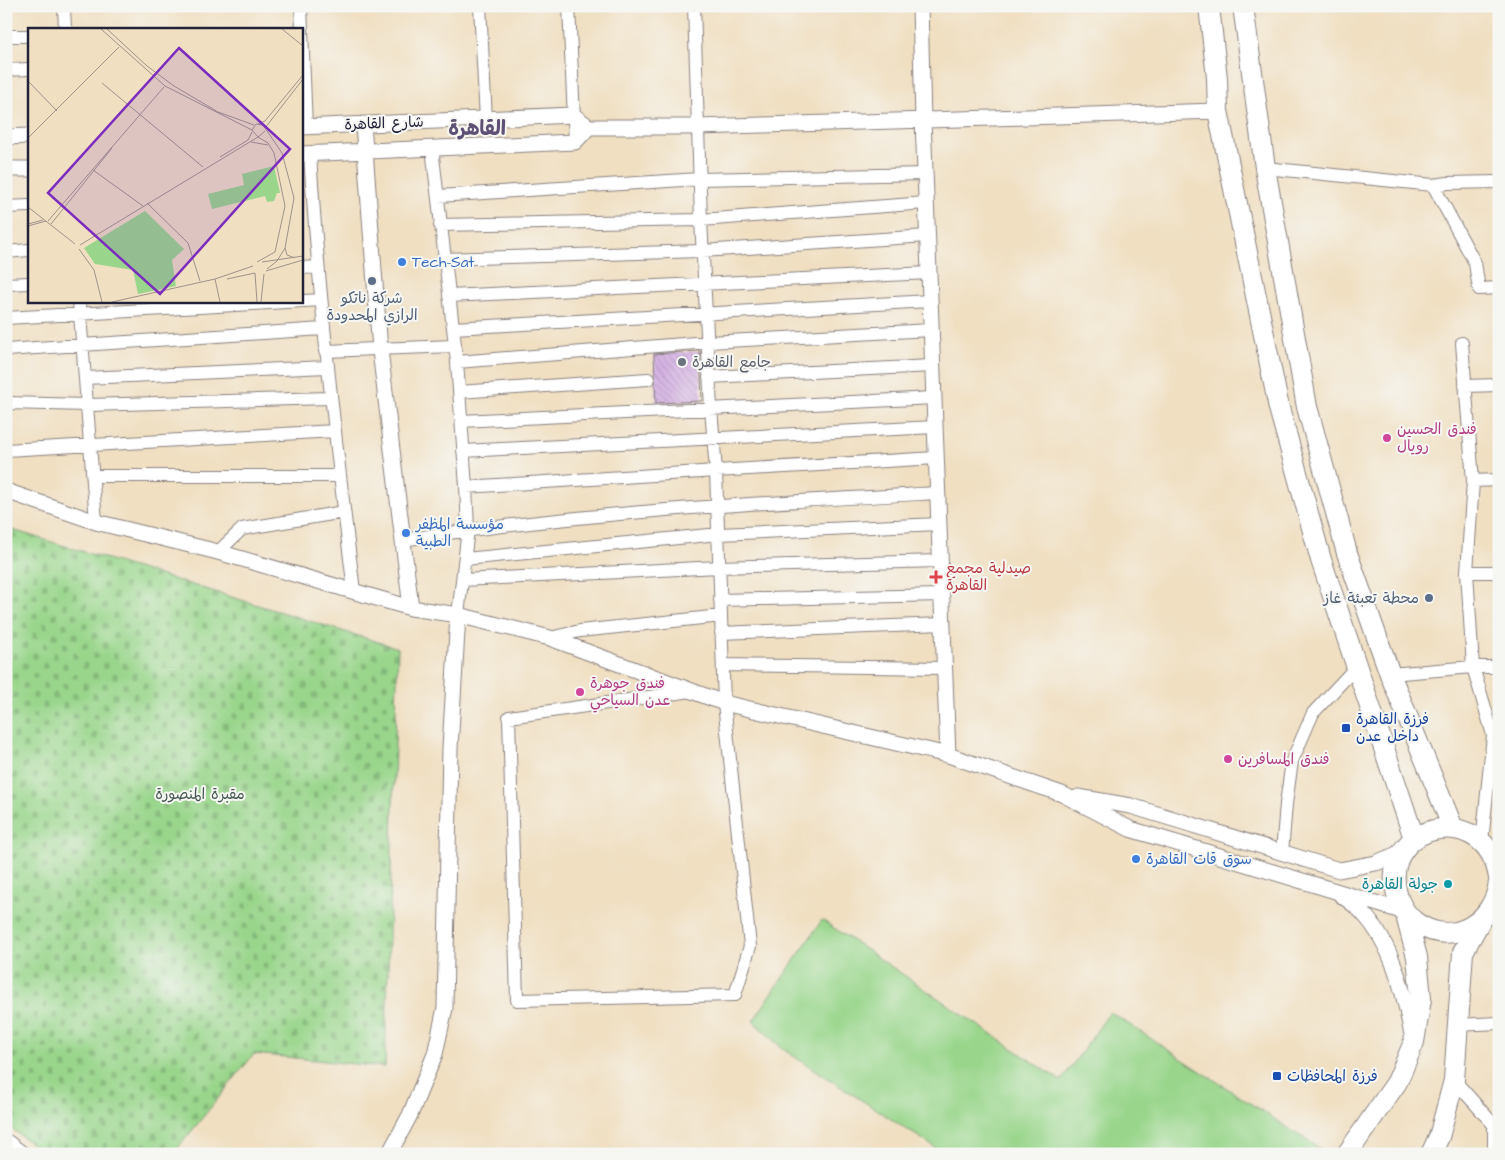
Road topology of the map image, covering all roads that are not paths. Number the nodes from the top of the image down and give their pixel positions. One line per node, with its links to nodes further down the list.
1 (64, 6): 9 (street)
2 (301, 6): 10 (street)
3 (480, 6): 19 (street)
4 (569, 6): 18 (street)
5 (694, 6): 24 (street)
6 (920, 6): 20 (street)
7 (1209, 6): 17 (highway)
8 (1243, 6): 31 (highway)
9 (65, 28)
10 (302, 28)
11 (302, 32): 14 (street)
12 (6, 36): 13 (street)
13 (28, 36)
14 (302, 64): 22 (street)
15 (28, 69): 16 (street)
16 (6, 70)
17 (1218, 111): 20 (street); 131 (highway)
18 (573, 115): 19 (street, شارع القاهرة); 23 (street); 27 (street)
19 (486, 120): 21 (street, شارع القاهرة)
20 (923, 120): 24 (street); 34 (street)
21 (363, 124): 22 (street, شارع القاهرة); 29 (street)
22 (303, 127)
23 (589, 127): 24 (street); 27 (street)
24 (698, 127): 35 (street)
25 (28, 136): 26 (street)
26 (6, 137)
27 (575, 142): 28 (street, شارع القاهرة)
28 (432, 148): 29 (street, شارع القاهرة); 39 (street)
29 (364, 152): 30 (street, شارع القاهرة); 75 (street)
30 (305, 154): 38 (street)
31 (1265, 168): 37 (street); 135 (highway)
32 (6, 169): 33 (street)
33 (28, 169)
34 (925, 174): 35 (street); 40 (street)
35 (700, 179): 39 (street); 43 (street)
36 (1499, 182): 37 (street)
37 (1433, 185): 58 (street)
38 (307, 193): 45 (street)
39 (438, 196): 44 (street)
40 (926, 203): 43 (street); 46 (street)
41 (28, 206): 42 (street)
42 (6, 207)
43 (701, 220): 44 (street); 49 (street)
44 (440, 225): 51 (street)
45 (315, 236): 47 (street); 52 (street)
46 (927, 236): 49 (street); 54 (street)
47 (302, 237)
48 (28, 250): 50 (street)
49 (702, 251): 51 (street); 57 (street)
50 (6, 252)
51 (444, 259): 59 (street)
52 (318, 267): 53 (street); 60 (street)
53 (302, 268)
54 (929, 273): 57 (street); 61 (street)
55 (28, 283): 56 (street)
56 (6, 284)
57 (704, 284): 59 (street); 65 (street)
58 (1499, 288)
59 (449, 296): 67 (street)
60 (321, 300): 62 (street); 68 (street)
61 (930, 300): 65 (street); 69 (street)
62 (302, 301)
63 (252, 302): 64 (street)
64 (79, 307): 66 (street); 72 (street)
65 (706, 313): 67 (street); 70 (street)
66 (6, 318)
67 (453, 328): 73 (street)
68 (323, 329): 72 (street); 76 (street)
69 (931, 330): 70 (street); 78 (street)
70 (708, 342): 77 (street); 80 (street)
71 (1462, 343): 84 (street)
72 (82, 345): 74 (street); 81 (street)
73 (454, 346): 75 (street); 77 (street)
74 (6, 350)
75 (380, 350): 76 (street); 113 (street)
76 (326, 351): 79 (street)
77 (456, 362): 85 (street)
78 (932, 366): 80 (street); 87 (street)
79 (327, 367): 81 (street); 86 (street)
80 (709, 377): 90 (street)
81 (86, 378): 89 (street)
82 (648, 379): 85 (street)
83 (1499, 385): 84 (street)
84 (1465, 386): 103 (street)
85 (459, 392): 91 (street)
86 (330, 398): 89 (street); 93 (street)
87 (934, 398): 90 (street); 92 (street)
88 (6, 403): 89 (street)
89 (88, 404): 95 (street)
90 (711, 408): 91 (street); 94 (street)
91 (461, 421): 97 (street)
92 (935, 427): 94 (street); 98 (street)
93 (334, 431): 95 (street); 101 (street)
94 (714, 439): 97 (street); 99 (street)
95 (90, 446): 96 (street); 100 (street)
96 (6, 450)
97 (463, 451): 104 (street)
98 (936, 458): 99 (street); 106 (street)
99 (716, 470): 104 (street); 107 (street)
100 (93, 476): 101 (street); 109 (street)
101 (340, 476): 108 (street)
102 (1499, 480): 103 (street)
103 (1473, 481): 118 (street)
104 (466, 487): 111 (street)
105 (6, 491): 109 (street)
106 (938, 493): 107 (street); 110 (street)
107 (718, 506): 111 (street); 112 (street)
108 (344, 512): 114 (street); 121 (street)
109 (96, 522): 114 (street)
110 (939, 524): 112 (street); 116 (street)
111 (468, 529): 113 (street); 115 (street)
112 (719, 534): 115 (street); 117 (street)
113 (403, 540): 124 (street)
114 (218, 552): 121 (street)
115 (465, 559): 120 (street)
116 (940, 561): 117 (street); 122 (street)
117 (719, 567): 120 (street); 123 (street)
118 (1467, 572): 119 (street); 132 (street)
119 (1499, 572)
120 (462, 580): 125 (street)
121 (354, 591): 124 (street)
122 (941, 595): 123 (street); 127 (street)
123 (720, 600): 126 (street)
124 (411, 608): 125 (street)
125 (458, 615): 129 (street); 156 (street)
126 (721, 616): 128 (street); 129 (street)
127 (943, 624): 128 (street); 134 (street)
128 (721, 633): 130 (street)
129 (550, 638): 136 (street)
130 (723, 665): 134 (street); 137 (street)
131 (1357, 666): 141 (highway); 143 (street)
132 (1473, 667): 133 (street); 135 (street); 142 (street)
133 (1499, 667)
134 (944, 668): 138 (street)
135 (1390, 674): 140 (highway)
136 (692, 690): 137 (street); 137 (street)
137 (724, 703): 138 (street)
138 (948, 755): 139 (street)
139 (1062, 794): 143 (street); 146 (street)
140 (1453, 828): 141 (highway); 142 (highway)
141 (1408, 845): 143 (street); 148 (highway)
142 (1490, 846): 144 (highway)
143 (1282, 853)
144 (1499, 878)
145 (1499, 882): 147 (highway)
146 (1336, 890): 148 (street); 151 (street)
147 (1490, 911): 148 (highway); 150 (highway)
148 (1405, 912): 151 (highway)
149 (1499, 1023): 150 (street)
150 (1457, 1026): 152 (highway)
151 (1414, 1042): 157 (highway)
152 (1454, 1080): 153 (street); 158 (highway)
153 (1496, 1125): 159 (street)
154 (6, 1144): 155 (main road)
155 (19, 1154)
156 (390, 1154)
157 (1347, 1154)
158 (1431, 1154)
159 (1494, 1154)

